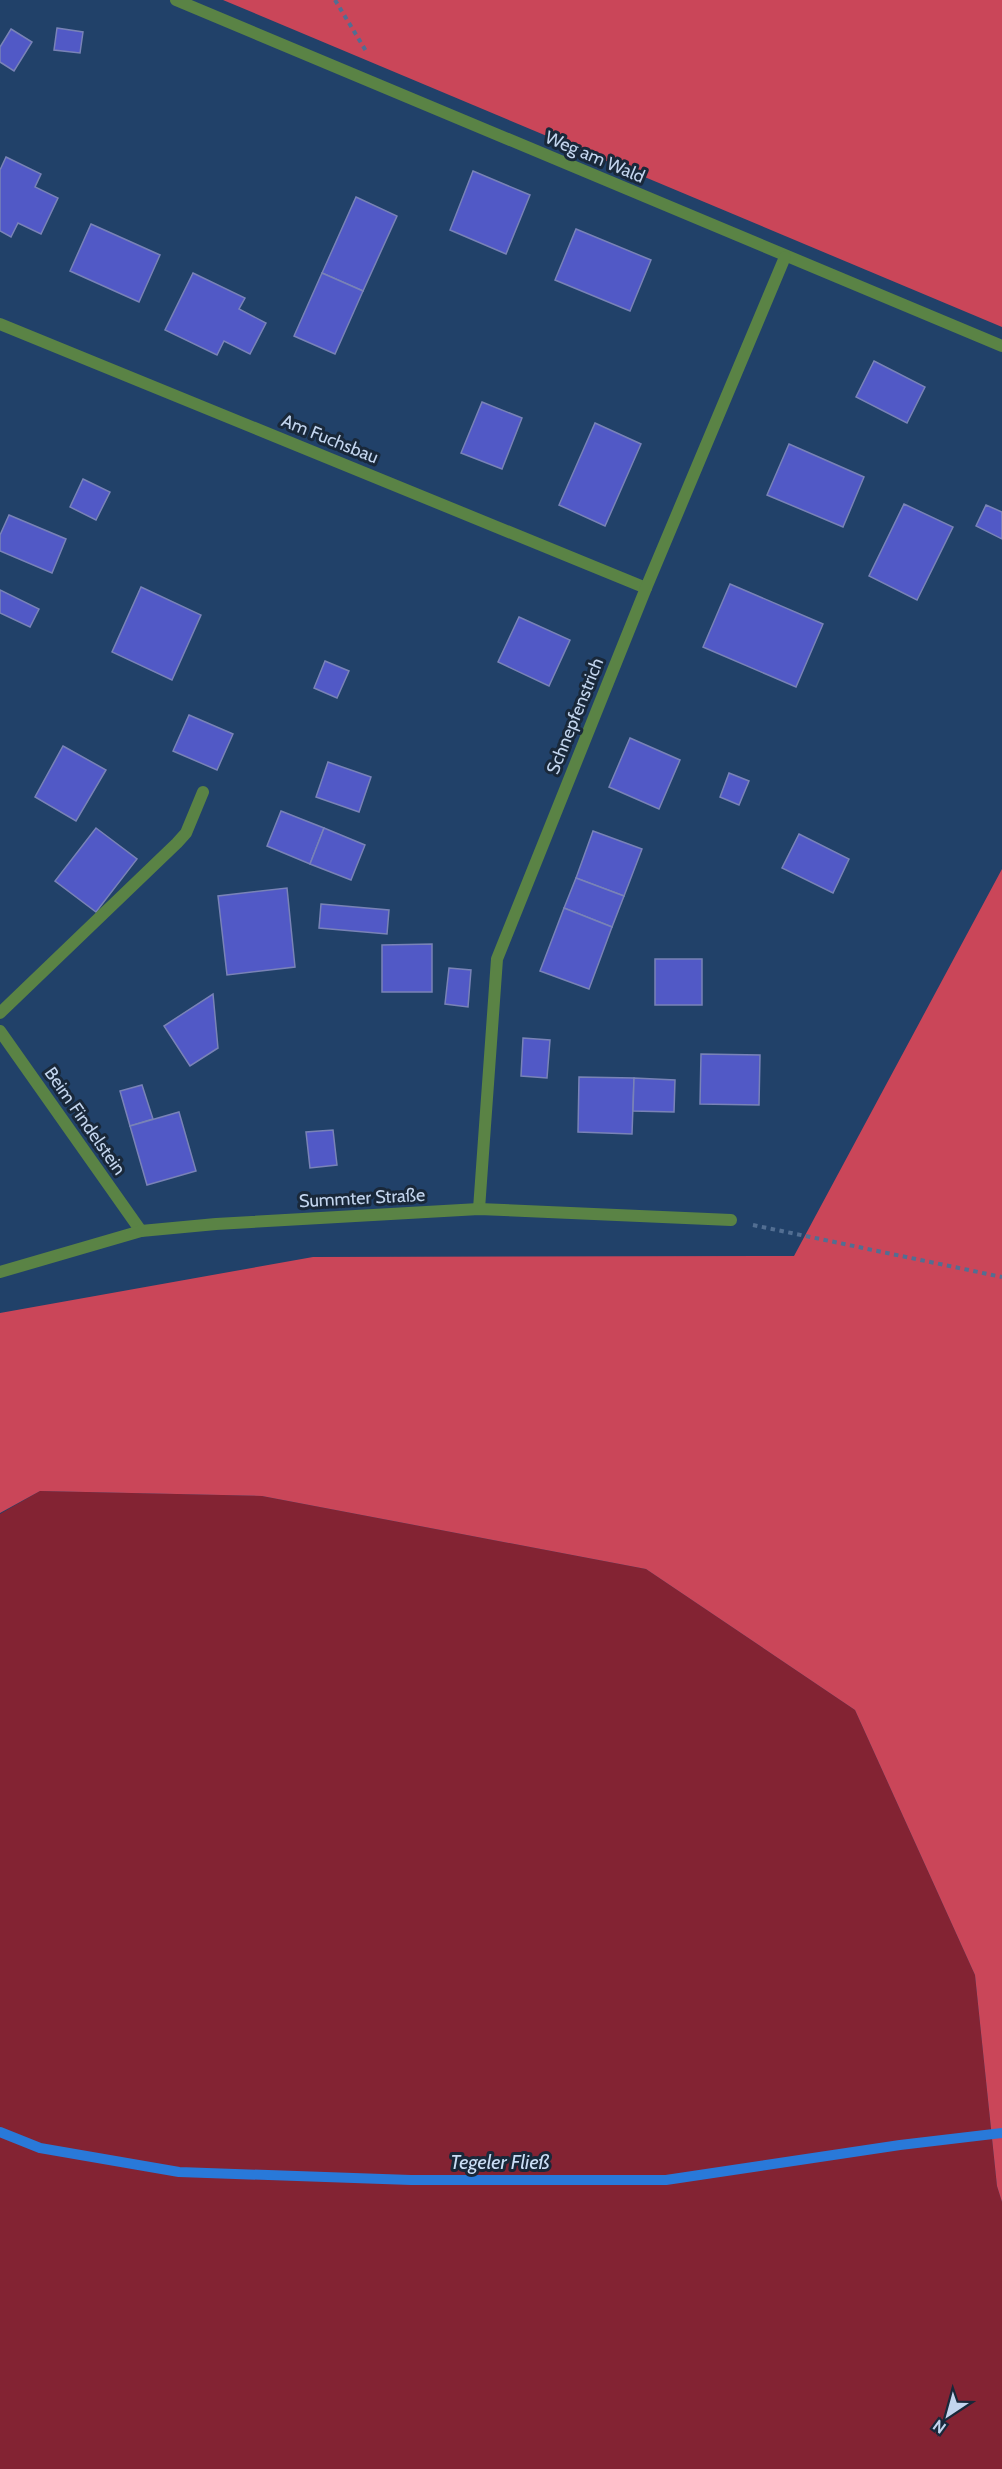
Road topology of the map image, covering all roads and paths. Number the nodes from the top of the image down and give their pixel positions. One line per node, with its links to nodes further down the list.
1 (176, 0): 3 (street, Weg am Wald)
2 (335, 0): 3 (path)
3 (389, 90): 4 (street, Weg am Wald)
4 (785, 257): 6 (street, Weg am Wald); 7 (street, Schnepfenstrich)
5 (0, 324): 7 (street, Am Fuchsbau)
6 (1002, 346)
7 (646, 588): 11 (street, Schnepfenstrich)
8 (203, 792): 9 (street)
9 (0, 1014)
10 (0, 1031): 13 (street, Beim Findelstein)
11 (479, 1209): 12 (street, Summter Straße); 13 (street, Summter Straße)
12 (731, 1221): 15 (path)
13 (141, 1231): 14 (street, Summter Straße)
14 (0, 1272)
15 (1002, 1277)

